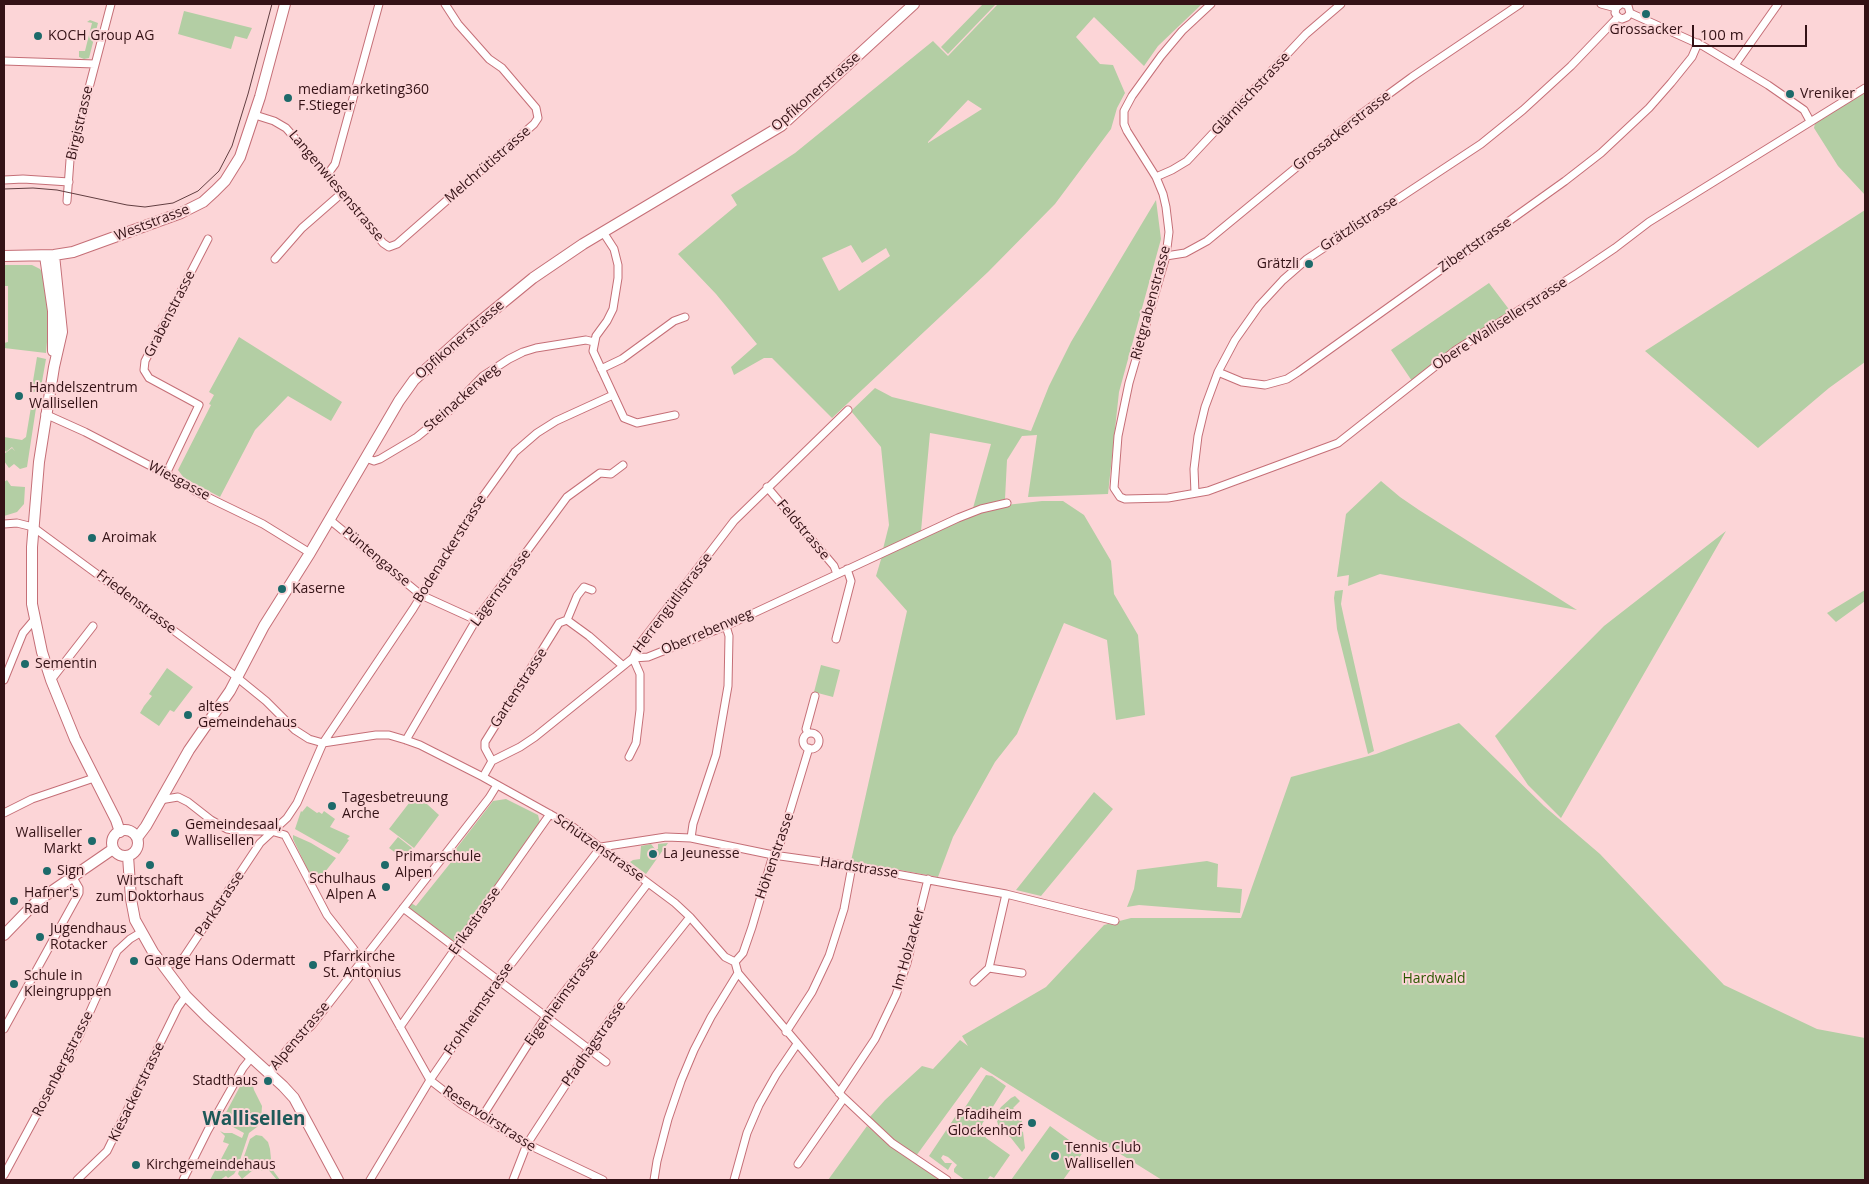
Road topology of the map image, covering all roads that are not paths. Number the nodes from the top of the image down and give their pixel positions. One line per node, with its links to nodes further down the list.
1 (110, 4): 15 (street, Birgistrasse)
2 (285, 4): 18 (main road, Weststrasse)
3 (379, 4): 20 (street)
4 (445, 4): 28 (street, Melchrütistrasse)
5 (914, 4): 26 (main road, Opfikonerstrasse)
6 (1211, 4): 21 (street, Rietgrabenstrasse)
7 (1341, 4): 21 (street, Glärnischstrasse)
8 (1520, 4): 31 (street, Grossackerstrasse)
9 (1601, 4): 11 (street)
10 (1778, 4): 16 (street)
11 (1625, 6): 12 (street); 12 (street); 13 (street)
12 (1618, 17): 36 (street, Grätzlistrasse)
13 (1698, 43): 16 (street); 36 (street, Zibertstrasse)
14 (4, 61): 15 (street)
15 (95, 64): 23 (street, Birgistrasse)
16 (1735, 65): 19 (street)
17 (1865, 88): 19 (street, Obere Wallisellerstrasse)
18 (255, 114): 20 (street, Langenwiesenstrasse); 29 (main road, Weststrasse)
19 (1810, 122): 46 (street, Obere Wallisellerstrasse)
20 (327, 175): 24 (street, Langenwiesenstrasse)
21 (1156, 177): 31 (street, Rietgrabenstrasse)
22 (4, 180): 23 (street)
23 (69, 182): 25 (street, Birgistrasse)
24 (342, 192): 28 (street, Langenwiesenstrasse); 32 (street)
25 (67, 201)
26 (603, 232): 34 (street); 41 (main road, Opfikonerstrasse)
27 (208, 239): 43 (street, Grabenstrasse)
28 (389, 246)
29 (50, 255): 30 (main road, Weststrasse); 39 (main road)
30 (4, 256)
31 (1166, 256): 45 (street, Rietgrabenstrasse)
32 (275, 259)
33 (685, 317): 35 (street)
34 (594, 342): 35 (street); 41 (street, Steinackerweg)
35 (601, 369): 37 (street)
36 (1218, 372): 46 (street, Grätzlistrasse)
37 (613, 395): 40 (street); 55 (street, Bodenackerstrasse)
38 (848, 410): 44 (street, Herrengütlistrasse)
39 (46, 414): 43 (street, Wiesgasse); 50 (main road)
40 (676, 415)
41 (366, 458): 48 (main road, Opfikonerstrasse)
42 (623, 465): 57 (street, Lägernstrasse)
43 (166, 474): 51 (street, Wiesgasse)
44 (768, 487): 53 (street, Feldstrasse); 62 (street, Herrengütlistrasse)
45 (1116, 492): 46 (street, Obere Wallisellerstrasse)
46 (1195, 493)
47 (1007, 503): 52 (street, Oberrebenweg)
48 (330, 520): 51 (main road, Opfikonerstrasse); 55 (street, Püntengasse)
49 (4, 524): 50 (street)
50 (33, 527): 56 (main road); 64 (street, Friedenstrasse)
51 (310, 553): 64 (main road, Opfikonerstrasse)
52 (847, 570): 53 (street, Oberrebenweg); 61 (street)
53 (837, 574): 60 (street, Oberrebenweg)
54 (592, 590): 58 (street, Gartenstrasse)
55 (422, 595): 57 (street, Püntengasse); 70 (street, Bodenackerstrasse)
56 (34, 620): 65 (street); 66 (main road)
57 (476, 620): 69 (street, Lägernstrasse)
58 (567, 620): 63 (street); 73 (street, Gartenstrasse)
59 (93, 626): 66 (street)
60 (726, 626): 62 (street, Oberrebenweg); 83 (street)
61 (836, 639)
62 (632, 658): 63 (street, Herrengütlistrasse); 72 (street)
63 (622, 665): 73 (street, Herrengütlistrasse)
64 (238, 678): 70 (street); 77 (main road, Opfikonerstrasse)
65 (4, 680)
66 (51, 680): 75 (main road)
67 (815, 696): 68 (street, Höhenstrasse)
68 (808, 733): 71 (street, Höhenstrasse); 71 (street, Höhenstrasse)
69 (406, 740): 70 (street, Schützenstrasse); 74 (street, Schützenstrasse)
70 (323, 743): 80 (street, Bodenackerstrasse)
71 (809, 748): 86 (street, Höhenstrasse)
72 (629, 757)
73 (492, 761): 74 (street)
74 (483, 777): 76 (street, Schützenstrasse)
75 (94, 778): 78 (street); 81 (main road)
76 (497, 785): 79 (street, Schützenstrasse); 93 (street, Alpenstrasse)
77 (160, 800): 80 (street); 82 (main road, Opfikonerstrasse)
78 (4, 813)
79 (550, 814): 84 (street, Schützenstrasse); 98 (street, Erikastrasse)
80 (272, 831): 99 (street, Reservoirstrasse); 101 (street, Parkstrasse)
81 (120, 832): 82 (main road); 85 (main road)
82 (137, 838): 87 (main road)
83 (690, 838): 84 (street, Hardstrasse); 86 (street, Hardstrasse)
84 (601, 847): 91 (street, Schützenstrasse); 105 (street, Frohheimstrasse)
85 (113, 848): 87 (main road); 89 (main road)
86 (773, 855): 88 (street, Hardstrasse); 100 (street, Höhenstrasse)
87 (128, 856): 96 (main road)
88 (852, 866): 90 (street, Hardstrasse); 111 (street)
89 (72, 876): 97 (main road); 110 (street)
90 (928, 880): 92 (street, Hardstrasse); 118 (street, Im Holzacker)
91 (648, 883): 94 (street, Schützenstrasse); 108 (street, Eigenheimstrasse)
92 (1006, 894): 95 (street, Hardstrasse); 102 (street)
93 (403, 908): 98 (street); 99 (street, Alpenstrasse)
94 (690, 917): 100 (street, Schützenstrasse); 113 (street, Pfadhagstrasse)
95 (1115, 921)
96 (140, 932): 101 (main road); 122 (street, Rosenbergstrasse)
97 (4, 935)
98 (456, 948): 105 (street); 109 (street, Erikastrasse)
99 (362, 961): 109 (street, Reservoirstrasse); 116 (street, Alpenstrasse)
100 (735, 962): 103 (street)
101 (162, 965): 107 (main road)
102 (989, 968): 104 (street); 106 (street)
103 (738, 973): 111 (street); 130 (street)
104 (1022, 973)
105 (498, 981): 108 (street); 117 (street, Frohheimstrasse)
106 (974, 982)
107 (186, 996): 114 (main road); 124 (street, Kiesackerstrasse)
108 (546, 1016): 113 (street); 119 (street, Eigenheimstrasse)
109 (400, 1027): 117 (street, Reservoirstrasse)
110 (4, 1029)
111 (786, 1032): 112 (street)
112 (797, 1044): 118 (street); 131 (street)
113 (589, 1048): 115 (street); 120 (street, Pfadhagstrasse)
114 (251, 1058): 116 (main road); 125 (street)
115 (606, 1062)
116 (269, 1073): 126 (main road)
117 (430, 1080): 119 (street, Reservoirstrasse); 127 (street, Frohheimstrasse)
118 (841, 1095): 121 (street); 132 (street)
119 (482, 1117): 120 (street, Reservoirstrasse)
120 (527, 1144): 123 (street, Reservoirstrasse); 128 (street, Pfadhagstrasse)
121 (798, 1164)
122 (4, 1175)
123 (589, 1177): 129 (street, Reservoirstrasse)
124 (76, 1180)
125 (183, 1180)
126 (338, 1180)
127 (370, 1180)
128 (512, 1180)
129 (603, 1180)
130 (654, 1180)
131 (734, 1180)
132 (947, 1180)

